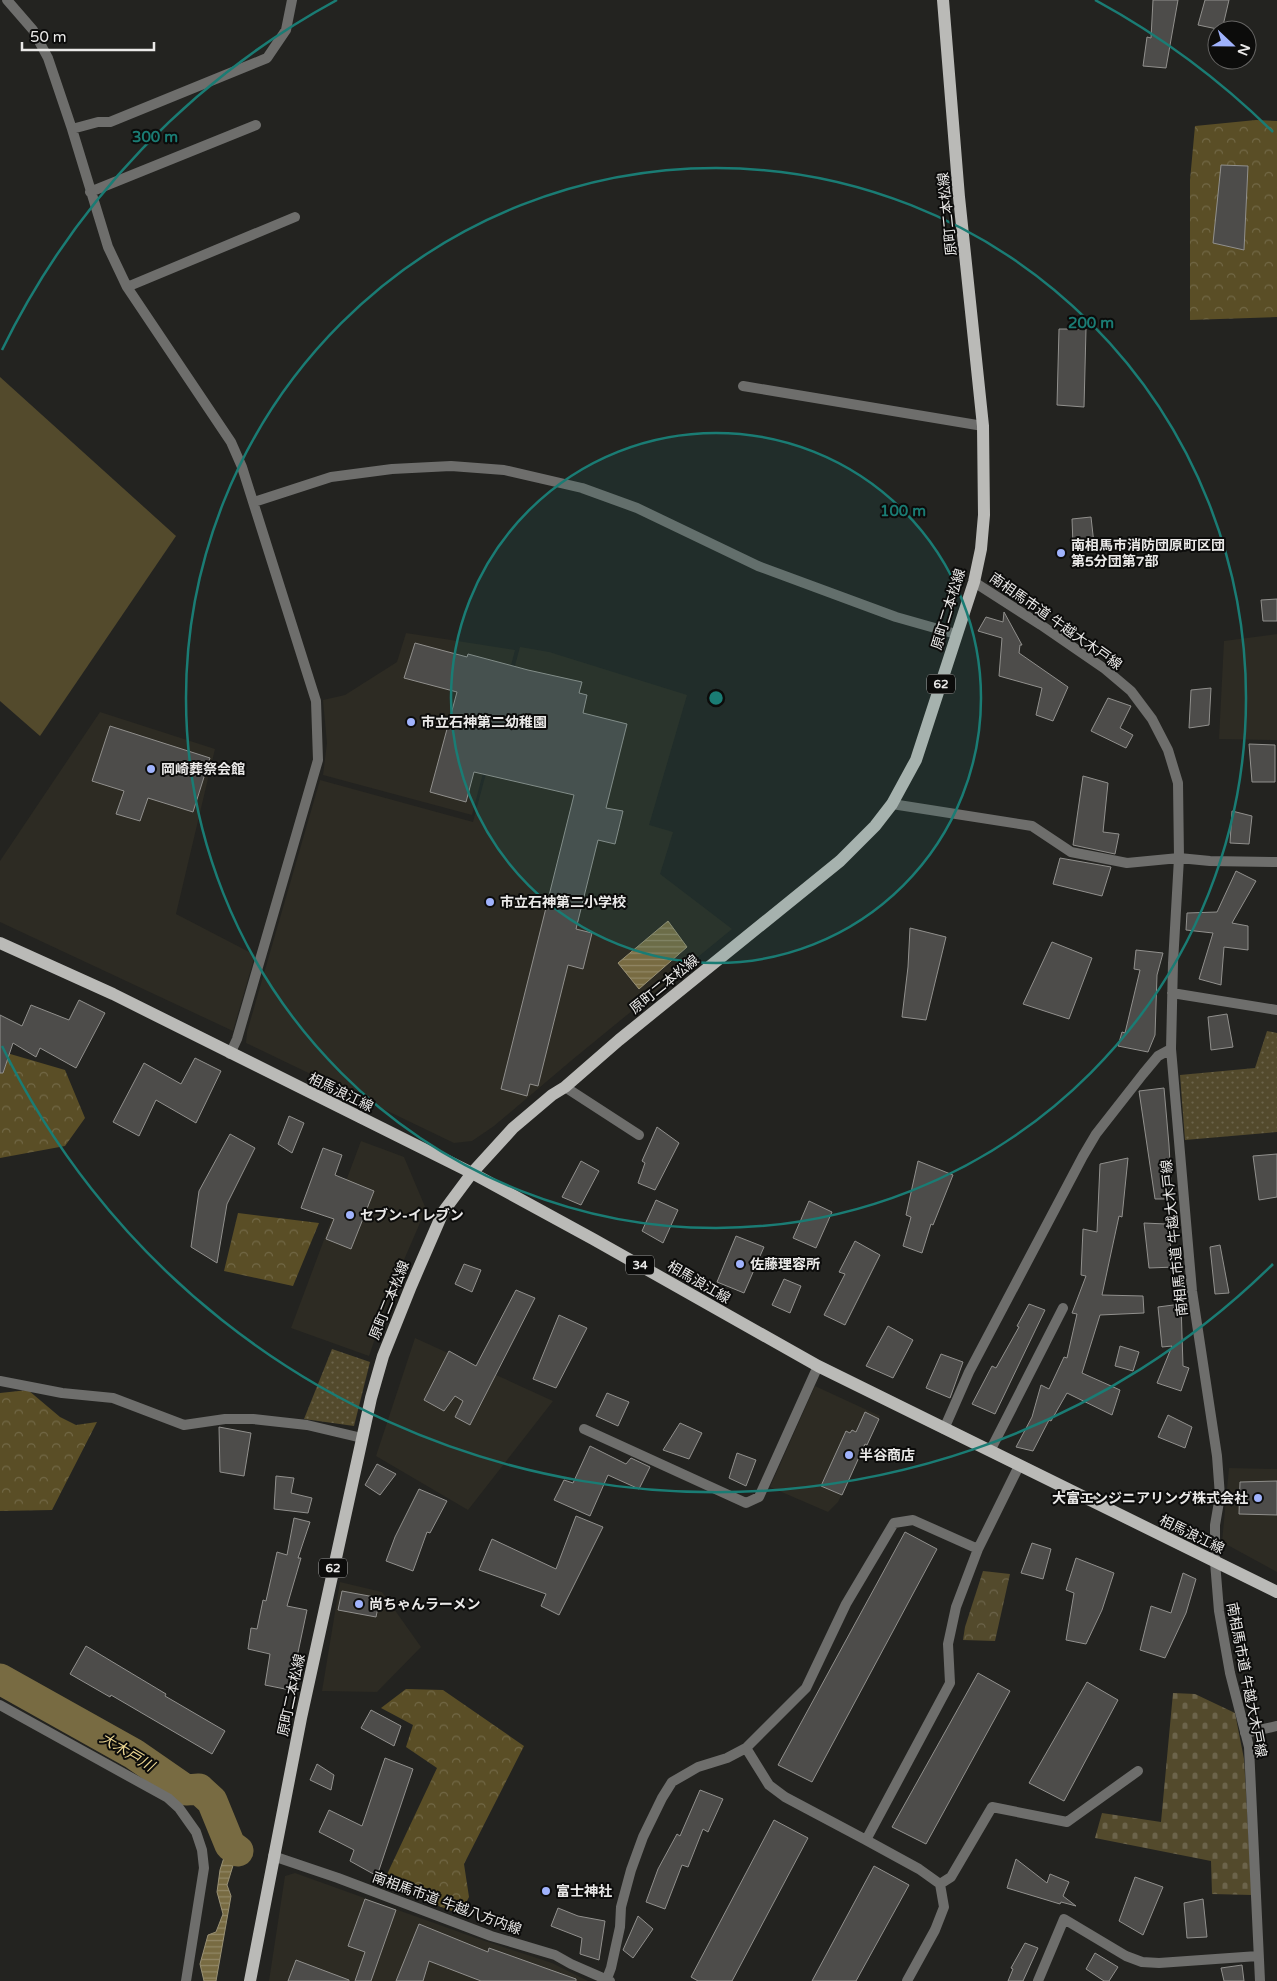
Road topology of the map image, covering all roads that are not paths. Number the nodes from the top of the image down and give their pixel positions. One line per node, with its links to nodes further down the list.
1 (8, 0): 5 (street)
2 (292, 0): 5 (street)
3 (943, 0): 10 (main road, 原町二本松線 / 62)
4 (256, 125): 6 (street)
5 (72, 130): 6 (street)
6 (90, 192): 8 (street)
7 (295, 217): 8 (street)
8 (127, 287): 11 (street)
9 (743, 386): 10 (street)
10 (983, 426): 12 (main road, 原町二本松線 / 62)
11 (254, 502): 13 (street); 21 (street)
12 (974, 582): 13 (main road, 原町二本松線 / 62); 15 (street, 南相馬市道 牛越大木戸線)
13 (956, 634): 14 (main road, 原町二本松線 / 62)
14 (892, 804): 15 (street); 22 (main road, 原町二本松線 / 62)
15 (1179, 858): 16 (street); 18 (street, 南相馬市道 牛越大木戸線)
16 (1277, 862)
17 (0, 943): 21 (main road, 相馬浪江線 / 34)
18 (1172, 993): 19 (street); 20 (street, 南相馬市道 牛越大木戸線)
19 (1277, 1010)
20 (1170, 1048): 29 (street); 34 (street, 南相馬市道 牛越大木戸線)
21 (230, 1054): 24 (main road, 相馬浪江線 / 34)
22 (565, 1088): 23 (street); 24 (main road, 原町二本松線 / 62)
23 (639, 1134)
24 (472, 1174): 26 (main road, 相馬浪江線 / 34); 30 (main road, 原町二本松線 / 62)
25 (1063, 1308): 31 (street)
26 (818, 1366): 28 (street); 29 (main road, 相馬浪江線 / 34)
27 (0, 1381): 30 (street)
28 (584, 1429)
29 (944, 1429): 31 (main road, 相馬浪江線 / 34)
30 (362, 1438): 42 (main road, 原町二本松線 / 62)
31 (990, 1451): 32 (main road, 相馬浪江線 / 34)
32 (1019, 1466): 33 (street); 34 (main road, 相馬浪江線 / 34)
33 (978, 1549): 39 (street); 41 (street)
34 (1214, 1562): 35 (main road, 相馬浪江線 / 34); 38 (street, 南相馬市道 牛越大木戸線)
35 (1277, 1592)
36 (0, 1705): 45 (street)
37 (1277, 1726): 38 (street)
38 (1244, 1733): 44 (street, 南相馬市道 牛越大木戸線)
39 (746, 1748): 41 (street); 47 (street)
40 (1138, 1771): 43 (street)
41 (866, 1840): 43 (street)
42 (273, 1856): 46 (main road, 原町二本松線 / 62); 47 (street, 南相馬市道 牛越八方内線)
43 (940, 1884): 48 (street)
44 (1258, 1956): 49 (street); 50 (street, 南相馬市道 牛越大木戸線)
45 (186, 1981)
46 (250, 1981)
47 (607, 1981)
48 (907, 1981)
49 (1038, 1981)
50 (1260, 1981)

